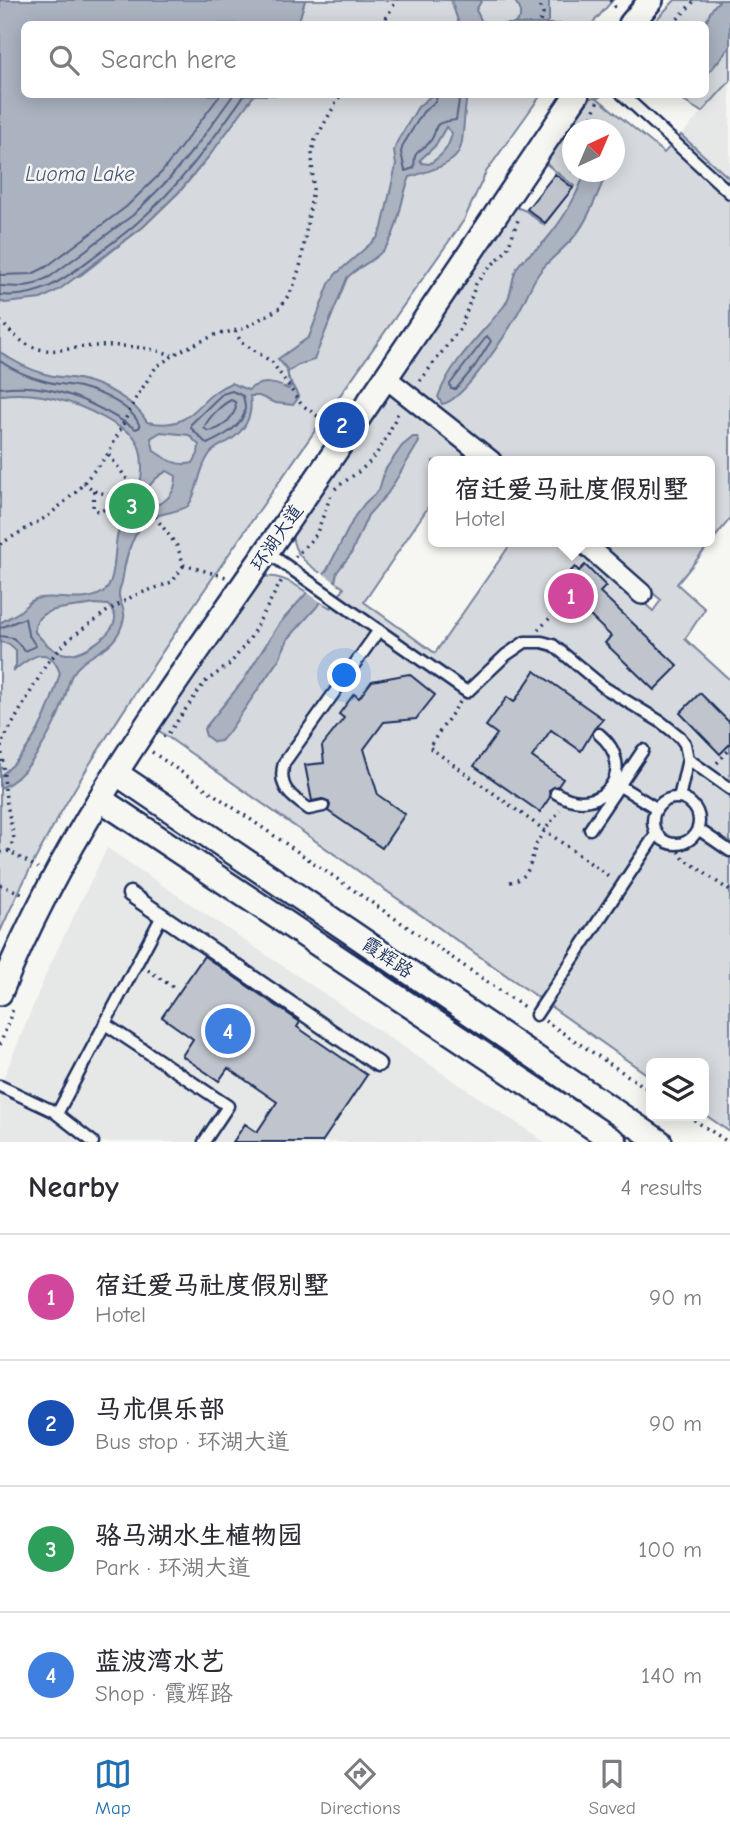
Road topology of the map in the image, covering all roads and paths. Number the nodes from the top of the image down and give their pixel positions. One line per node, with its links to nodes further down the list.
1 (397, 0): 7 (path)
2 (538, 0): 8 (path)
3 (610, 0): 6 (path)
4 (651, 0): 6 (street)
5 (695, 0): 9 (path)
6 (626, 20)
7 (384, 21)
8 (540, 21)
9 (676, 21)
10 (339, 98): 18 (path)
11 (574, 98): 20 (street, 环湖大道)
12 (599, 98): 14 (path)
13 (626, 98): 15 (lane)
14 (591, 119)
15 (730, 193)
16 (519, 213): 21 (path)
17 (0, 321): 19 (path)
18 (236, 331): 19 (path); 22 (path)
19 (173, 356): 23 (path)
20 (386, 377): 21 (street); 31 (street, 环湖大道)
21 (408, 394): 24 (street); 33 (path)
22 (333, 428)
23 (108, 454): 25 (path); 26 (path)
24 (485, 456)
25 (84, 482): 27 (path); 29 (path)
26 (130, 484): 28 (path); 32 (path)
27 (94, 491): 28 (path); 28 (path)
28 (121, 492)
29 (0, 544)
30 (589, 547): 35 (street)
31 (267, 551): 33 (lane); 34 (street, 环湖大道)
32 (184, 565): 34 (path); 58 (path)
33 (287, 566): 36 (lane); 39 (path)
34 (245, 582): 39 (street, 环湖大道)
35 (642, 594)
36 (379, 630): 37 (lane); 51 (lane)
37 (467, 692): 42 (lane); 55 (path)
38 (599, 734): 45 (lane)
39 (147, 740): 44 (street, 环湖大道); 72 (path)
40 (730, 749): 43 (path)
41 (643, 750): 45 (lane)
42 (688, 759): 43 (lane); 48 (lane)
43 (703, 770): 46 (lane)
44 (116, 773): 49 (street, 环湖大道); 82 (street, 霞辉路)
45 (616, 783): 50 (lane); 52 (lane); 53 (lane)
46 (730, 789)
47 (556, 793): 50 (lane)
48 (679, 798): 52 (lane); 54 (lane)
49 (100, 799): 61 (street, 环湖大道); 81 (street, 霞辉路)
50 (568, 800): 55 (path)
51 (323, 806)
52 (656, 808): 56 (lane)
53 (590, 829)
54 (698, 829): 57 (lane); 59 (lane)
55 (545, 831): 62 (path); 64 (path)
56 (656, 834): 57 (lane); 64 (lane)
57 (675, 845): 65 (path)
58 (9, 851): 60 (path); 61 (path)
59 (730, 851)
60 (0, 853)
61 (55, 877): 71 (street, 环湖大道)
62 (510, 882)
63 (0, 885): 67 (path)
64 (622, 886): 72 (lane)
65 (730, 891)
66 (130, 894): 68 (street)
67 (27, 895)
68 (162, 916): 69 (lane); 74 (street)
69 (138, 962): 70 (path); 73 (lane)
70 (173, 987)
71 (0, 993)
72 (537, 1015): 76 (path)
73 (105, 1024): 77 (lane); 80 (lane)
74 (378, 1064)
75 (0, 1086): 77 (lane)
76 (646, 1088)
77 (57, 1114): 79 (lane)
78 (696, 1121): 83 (path)
79 (93, 1142)
80 (204, 1142)
81 (615, 1142)
82 (660, 1142)
83 (728, 1142)

